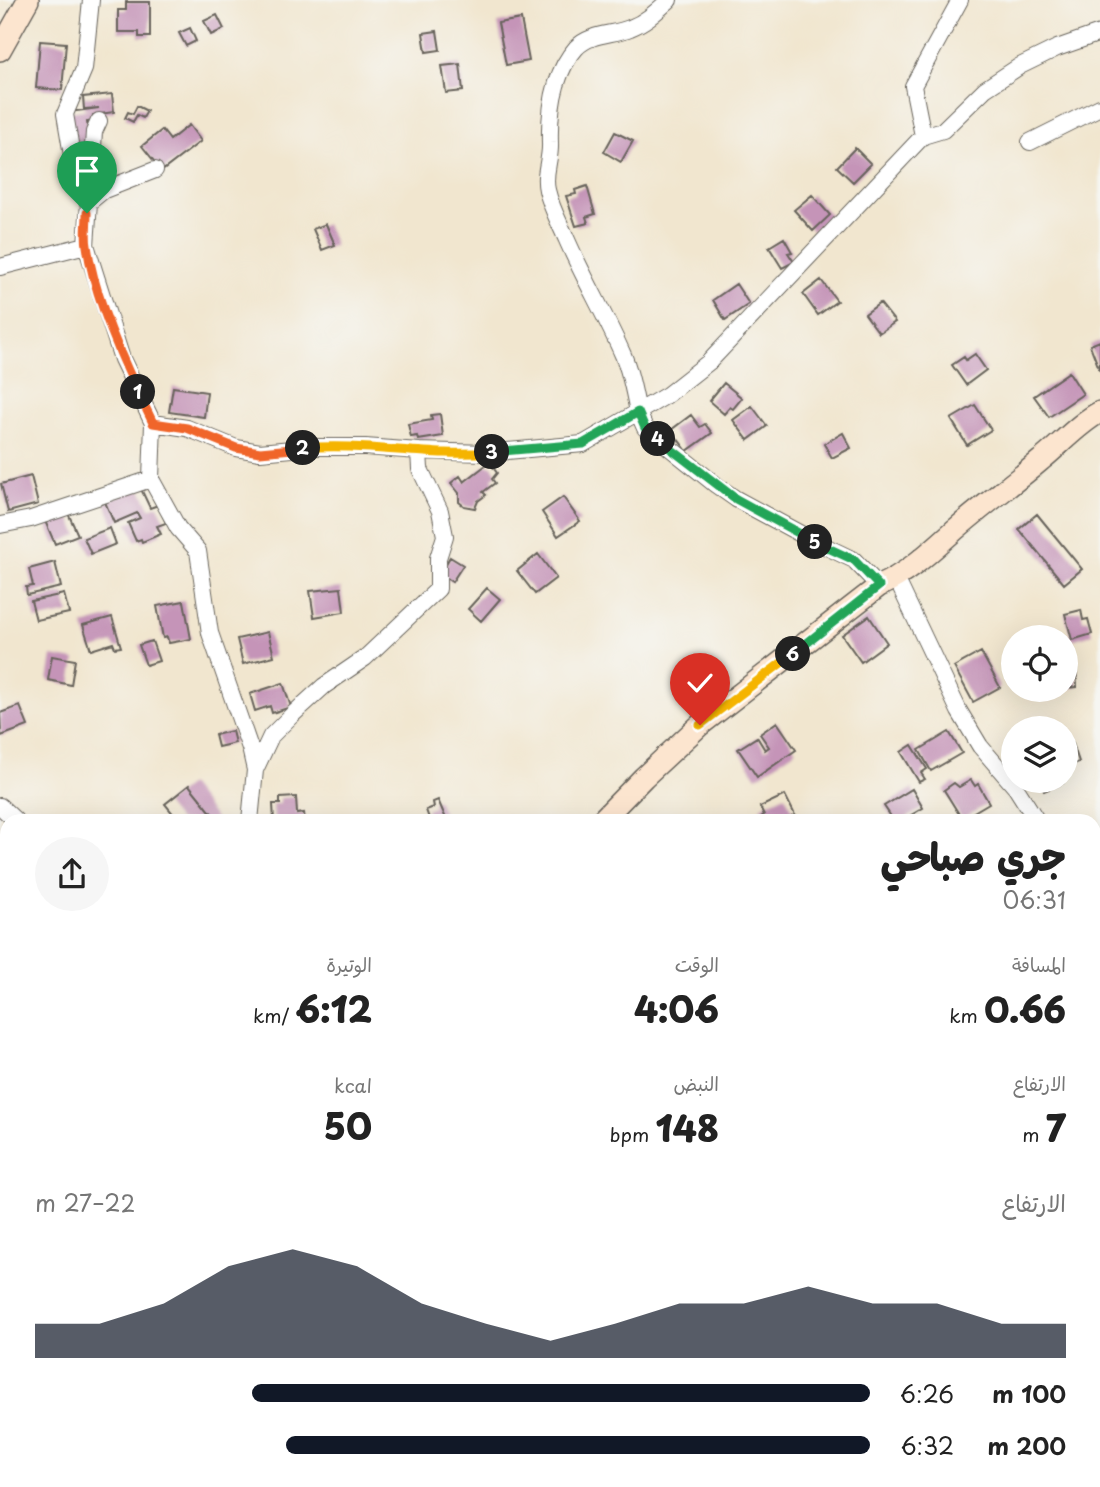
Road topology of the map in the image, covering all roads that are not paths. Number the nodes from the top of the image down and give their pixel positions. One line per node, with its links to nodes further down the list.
1 (28, 0): 5 (street)
2 (91, 0): 12 (street)
3 (669, 0): 17 (street)
4 (960, 0): 10 (street)
5 (7, 24): 7 (street)
6 (1100, 33): 10 (street)
7 (0, 50)
8 (1100, 107): 11 (street)
9 (99, 121): 12 (street)
10 (923, 136): 17 (street)
11 (1030, 142)
12 (91, 163): 14 (street)
13 (155, 170): 14 (street)
14 (88, 202): 15 (street)
15 (86, 245): 16 (street); 19 (street)
16 (0, 267)
17 (638, 412): 20 (street); 23 (street)
18 (1100, 412): 23 (street)
19 (153, 423): 20 (street); 21 (street)
20 (419, 451): 24 (street)
21 (151, 479): 22 (street); 24 (street)
22 (0, 525)
23 (888, 582): 26 (street); 27 (street)
24 (255, 770): 25 (street)
25 (251, 814)
26 (608, 814)
27 (1033, 814)

